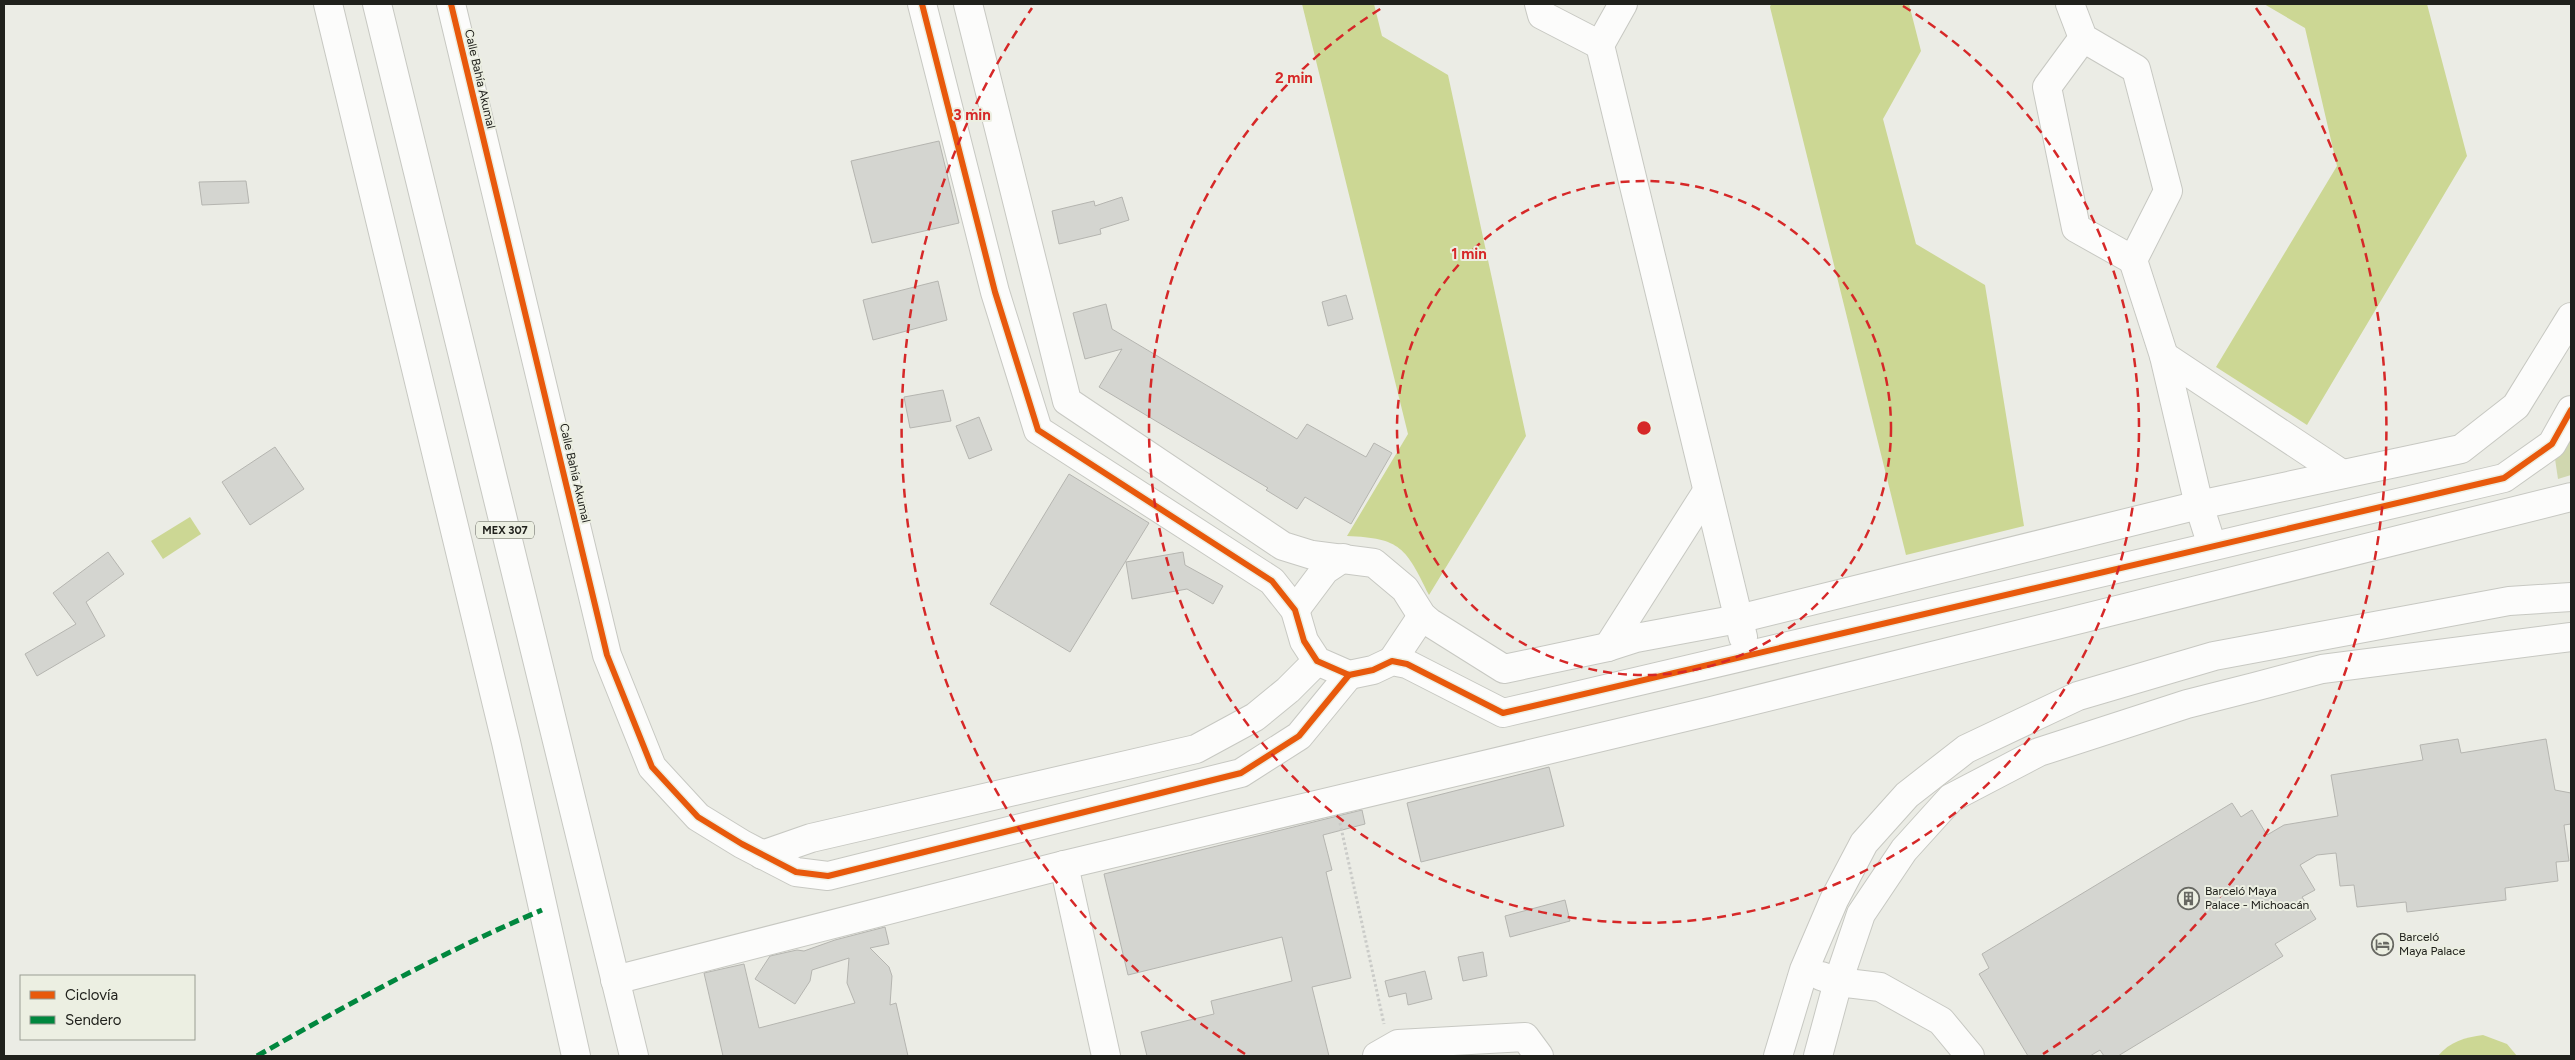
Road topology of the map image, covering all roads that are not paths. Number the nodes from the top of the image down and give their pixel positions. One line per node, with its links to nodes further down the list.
1 (328, 4): 39 (main road, MEX 307)
2 (377, 4): 36 (main road, MEX 307)
3 (451, 4): 33 (main road, Calle Bahía Akumal)
4 (922, 4): 22 (main road)
5 (968, 4): 20 (main road)
6 (1539, 4): 10 (main road)
7 (1623, 4): 10 (main road)
8 (2070, 4): 9 (main road)
9 (2084, 38): 11 (main road); 11 (main road)
10 (1600, 46): 16 (main road)
11 (2133, 260): 13 (main road)
12 (2571, 317): 15 (main road)
13 (2164, 356): 15 (main road); 18 (main road)
14 (2571, 410): 19 (main road)
15 (2342, 474): 18 (main road)
16 (1706, 493): 24 (main road); 26 (main road)
17 (2571, 497): 34 (main road)
18 (2199, 505): 19 (main road); 24 (main road)
19 (2212, 546): 28 (main road)
20 (1343, 558): 22 (main road); 23 (main road)
21 (2571, 597): 27 (main road)
22 (1296, 610): 29 (main road)
23 (1422, 616): 26 (main road); 30 (main road)
24 (1738, 619): 26 (main road); 28 (main road)
25 (2571, 637): 32 (main road)
26 (1608, 647)
27 (2248, 649): 32 (main road); 35 (main road)
28 (1747, 656): 30 (main road)
29 (1317, 661): 31 (main road); 33 (main road)
30 (1392, 661): 31 (main road)
31 (1349, 675): 33 (main road, Calle Bahía Akumal)
32 (2254, 687): 37 (main road)
33 (762, 855)
34 (1064, 865): 36 (main road); 41 (main road)
35 (1804, 970): 37 (main road); 43 (main road)
36 (615, 980): 40 (main road, MEX 307)
37 (1838, 982): 44 (main road); 45 (main road)
38 (1383, 1053): 42 (main road)
39 (576, 1056)
40 (634, 1056)
41 (1106, 1056)
42 (1539, 1056)
43 (1778, 1056)
44 (1818, 1056)
45 (1970, 1056)

